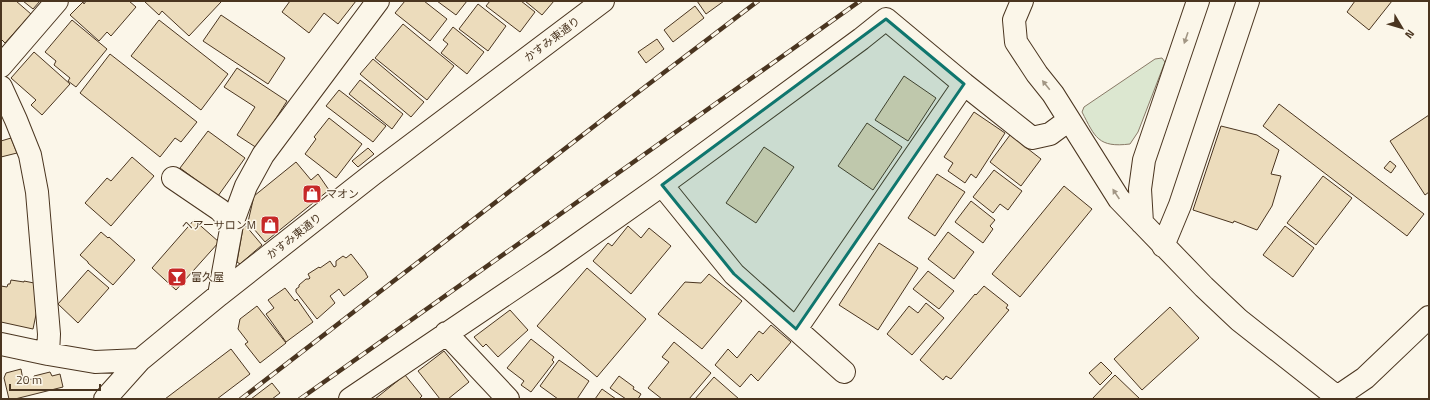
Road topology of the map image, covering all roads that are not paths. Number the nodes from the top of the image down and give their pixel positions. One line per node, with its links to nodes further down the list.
1 (57, 1): 7 (street)
2 (378, 1): 15 (street)
3 (602, 1): 17 (street, かすみ東通り)
4 (1022, 1): 10 (street, one-way to 4)
5 (1198, 1): 14 (street, one-way to 14)
6 (1248, 1): 16 (street)
7 (1, 66)
8 (964, 84): 10 (street); 13 (street); 19 (street)
9 (1, 87): 11 (street)
10 (1069, 120): 14 (street, one-way to 10)
11 (9, 122): 22 (street)
12 (173, 178): 15 (street)
13 (662, 185): 19 (street); 20 (street)
14 (1142, 223): 16 (street)
15 (232, 224): 17 (street)
16 (1163, 246): 25 (street)
17 (219, 295): 23 (street, かすみ東通り)
18 (1429, 317): 25 (street)
19 (796, 329): 24 (street)
20 (446, 333): 27 (street); 28 (street)
21 (1, 344): 22 (street)
22 (48, 354): 23 (street)
23 (140, 360): 26 (street, かすみ東通り)
24 (844, 372)
25 (1339, 398)
26 (105, 399)
27 (350, 399)
28 (508, 399)

